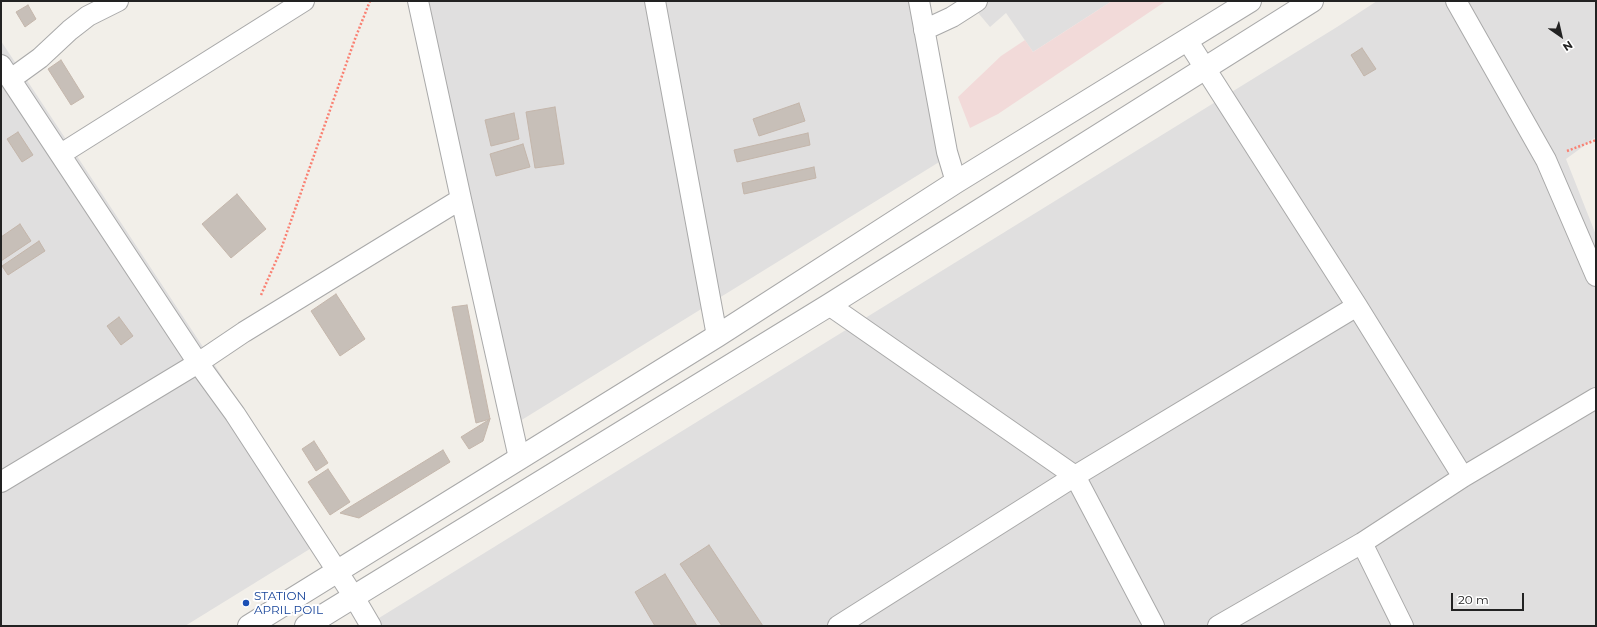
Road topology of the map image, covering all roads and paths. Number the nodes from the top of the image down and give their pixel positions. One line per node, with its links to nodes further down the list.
1 (118, 1): 14 (street)
2 (304, 1): 16 (street)
3 (370, 1): 21 (path)
4 (418, 1): 19 (street)
5 (655, 1): 24 (street)
6 (919, 1): 11 (street)
7 (977, 1): 11 (street)
8 (1250, 1): 12 (street)
9 (1312, 1): 13 (street)
10 (1456, 1): 17 (street)
11 (924, 30): 18 (street)
12 (1187, 40): 13 (street); 18 (street)
13 (1205, 68): 22 (street); 23 (street)
14 (6, 72): 16 (street)
15 (1596, 140): 17 (path)
16 (61, 154): 25 (street)
17 (1546, 160): 20 (street)
18 (956, 182): 24 (street)
19 (461, 199): 25 (street); 27 (street)
20 (1596, 276)
21 (260, 297)
22 (829, 305): 28 (street); 33 (street)
23 (1357, 306): 28 (street); 29 (street)
24 (717, 336): 27 (street)
25 (198, 363): 30 (street); 32 (street)
26 (1596, 398): 29 (street)
27 (519, 458): 32 (street)
28 (1075, 476): 37 (street); 38 (street)
29 (1463, 477): 31 (street)
30 (2, 479)
31 (1362, 543): 39 (street); 40 (street)
32 (337, 572): 33 (street); 34 (street)
33 (354, 597): 35 (street); 36 (street)
34 (249, 626)
35 (306, 626)
36 (370, 626)
37 (838, 626)
38 (1154, 626)
39 (1218, 626)
40 (1403, 626)

